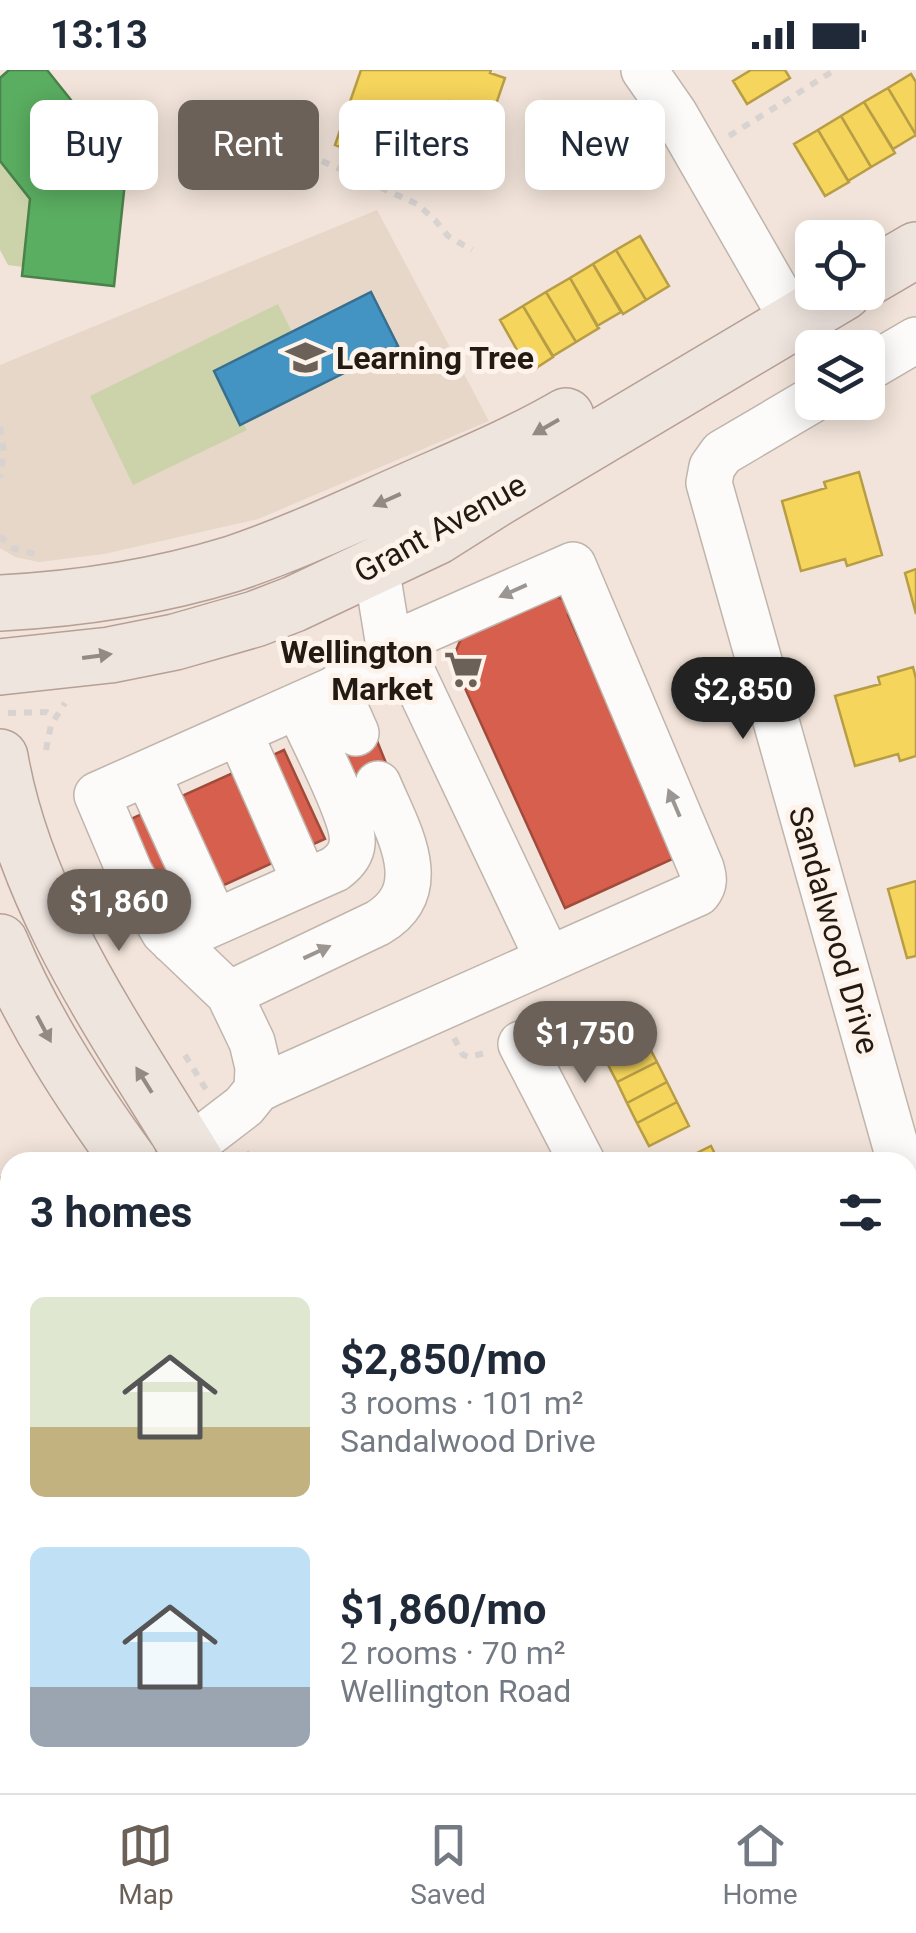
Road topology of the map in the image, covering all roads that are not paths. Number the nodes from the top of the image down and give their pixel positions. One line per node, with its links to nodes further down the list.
1 (644, 70): 6 (street)
2 (916, 213): 3 (main road)
3 (885, 232)
4 (916, 250): 5 (main road)
5 (885, 268)
6 (795, 296): 10 (main road, Grant Avenue)
7 (916, 340): 8 (street)
8 (885, 358)
9 (795, 410): 34 (street, Sandalwood Drive)
10 (486, 480): 11 (main road, Grant Avenue); 13 (main road, Grant Avenue, one-way to 13)
11 (376, 566): 12 (main road, Grant Avenue); 14 (street)
12 (324, 591): 14 (street); 15 (main road, Grant Avenue, one-way to 12)
13 (0, 603)
14 (392, 654): 16 (street); 26 (street); 26 (street, one-way to 14)
15 (0, 667)
16 (317, 697): 17 (street); 18 (street); 22 (street)
17 (238, 732): 20 (street); 22 (street)
18 (356, 733)
19 (0, 757): 31 (main road, one-way to 19)
20 (147, 773): 23 (street); 24 (street)
21 (378, 784): 27 (street, one-way to 21)
22 (305, 882): 23 (street)
23 (215, 922): 24 (street)
24 (174, 941): 27 (street)
25 (0, 942): 30 (main road, one-way to 30)
26 (548, 959): 29 (street)
27 (228, 994): 29 (street)
28 (521, 1044): 33 (street)
29 (257, 1090): 32 (street)
30 (123, 1152)
31 (190, 1152)
32 (196, 1152)
33 (577, 1152)
34 (897, 1152)

